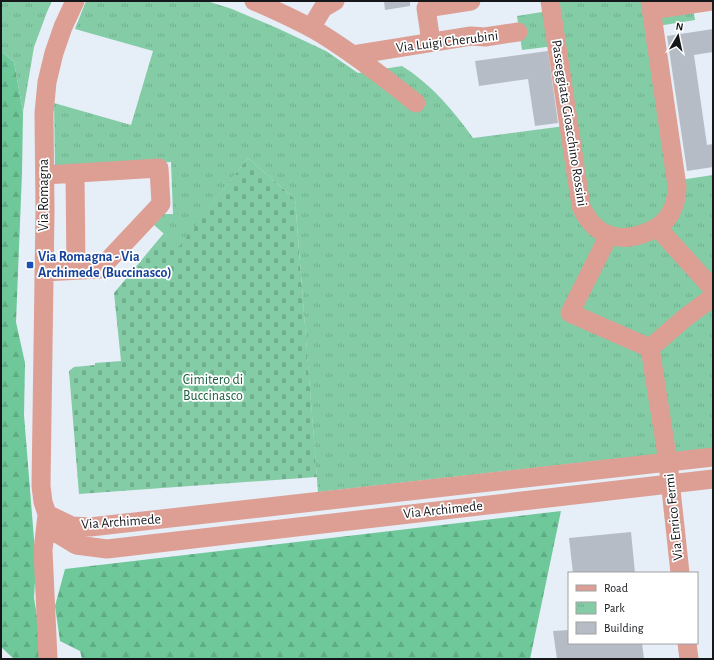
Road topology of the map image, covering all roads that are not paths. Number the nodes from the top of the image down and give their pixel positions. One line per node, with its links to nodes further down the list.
1 (75, 1): 15 (street, Via Romagna)
2 (254, 1): 9 (street)
3 (335, 1): 9 (street)
4 (471, 1): 7 (street)
5 (550, 1): 17 (street, Passeggiata Gioacchino Rossini)
6 (708, 2): 8 (street)
7 (440, 3): 11 (street)
8 (651, 6): 16 (street, Passeggiata Gioacchino Rossini)
9 (311, 28): 12 (street)
10 (518, 32): 11 (street, Via Luigi Cherubini)
11 (431, 42): 12 (street, Via Luigi Cherubini)
12 (353, 55): 13 (street)
13 (416, 103)
14 (75, 173): 15 (street); 18 (street); 18 (street)
15 (44, 175): 19 (street, Via Romagna)
16 (657, 227): 17 (street, Passeggiata Gioacchino Rossini); 20 (street)
17 (609, 235): 22 (street)
18 (76, 270): 19 (street)
19 (44, 272): 27 (street, Via Romagna)
20 (713, 289)
21 (713, 297): 22 (street)
22 (650, 348): 24 (street, Via Enrico Fermi)
23 (713, 457): 24 (street, Via Archimede)
24 (668, 462): 26 (street, Via Enrico Fermi); 27 (street, Via Archimede)
25 (713, 479): 26 (street, Via Archimede)
26 (670, 484): 27 (street, Via Archimede); 28 (street, Via Enrico Fermi)
27 (48, 514): 30 (street)
28 (680, 572)
29 (687, 644): 31 (street)
30 (48, 659)
31 (689, 659)

